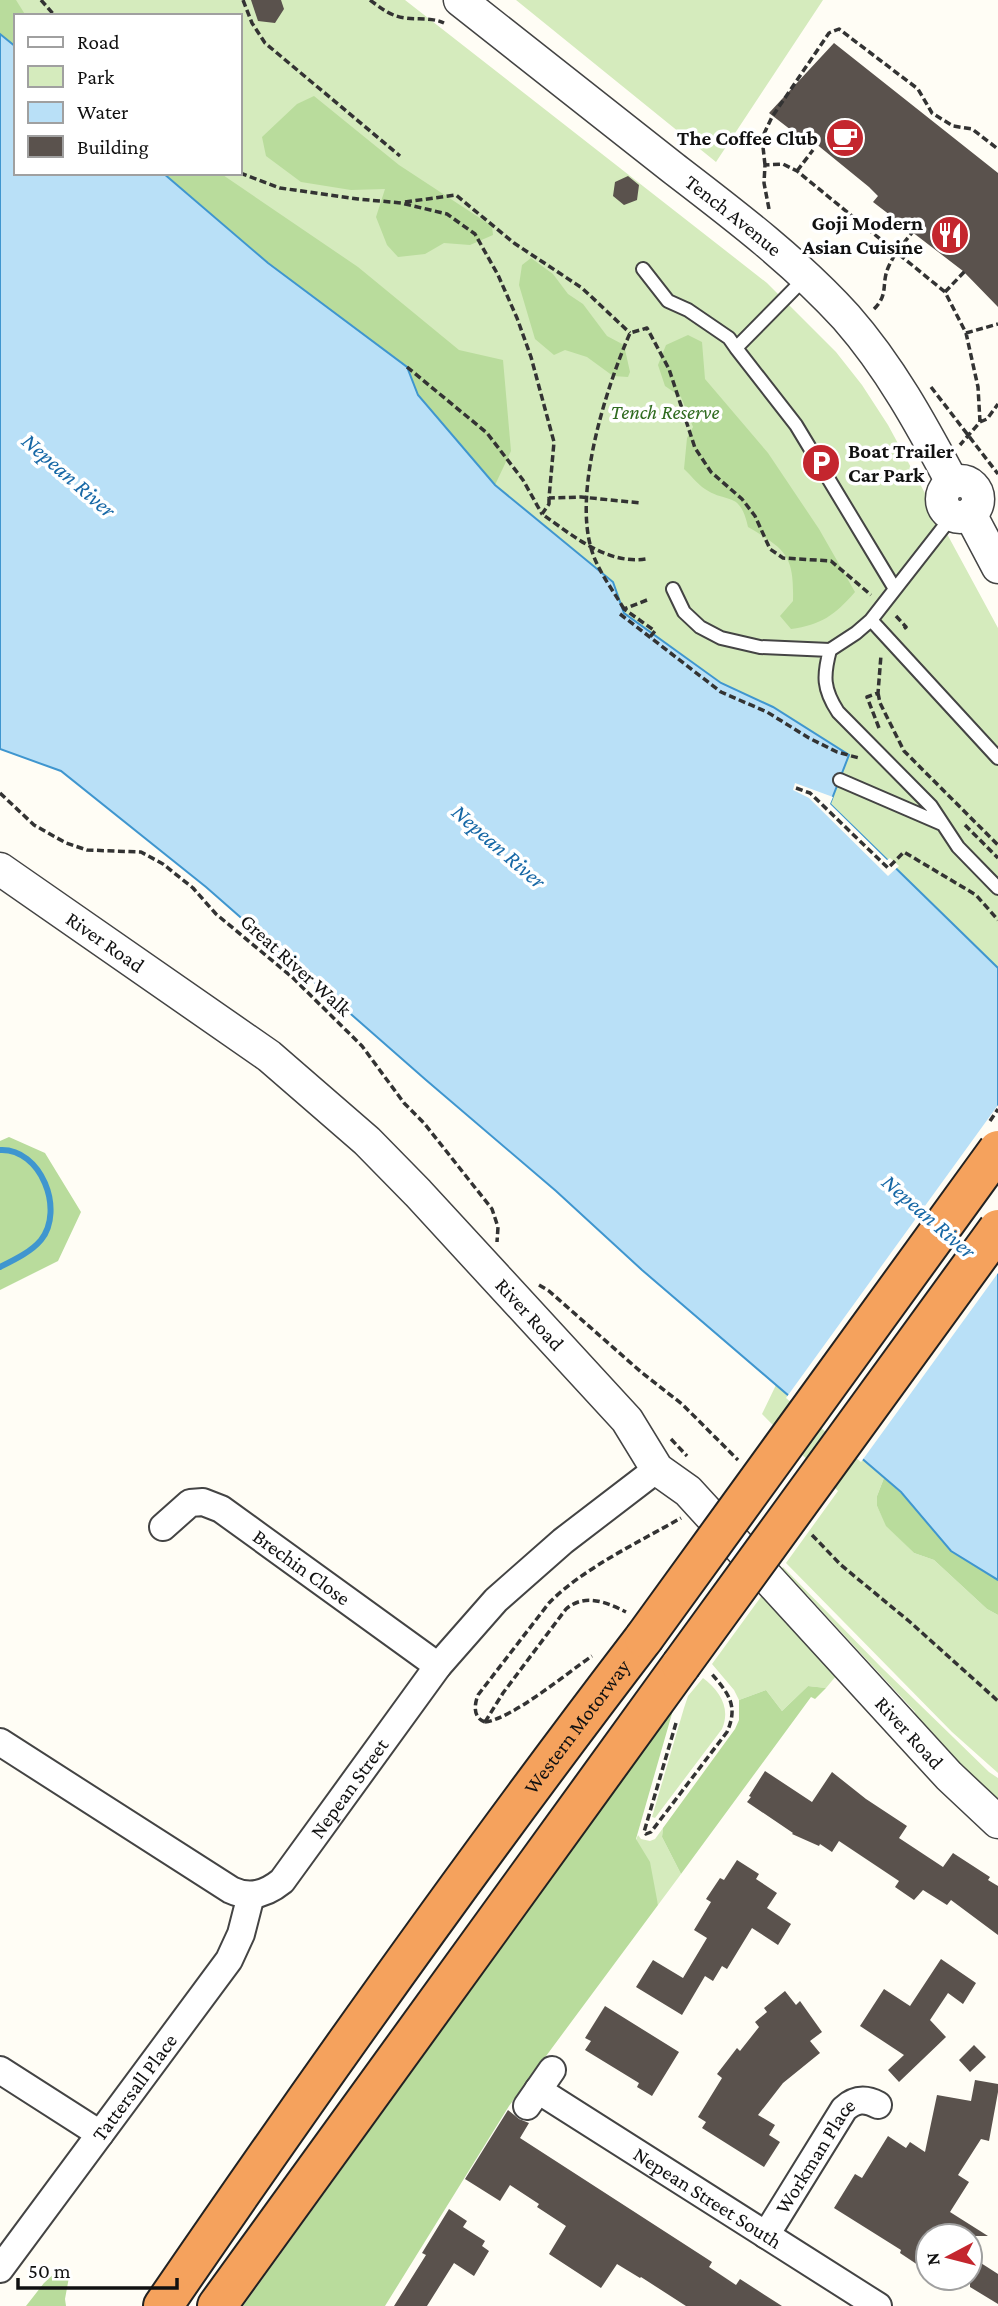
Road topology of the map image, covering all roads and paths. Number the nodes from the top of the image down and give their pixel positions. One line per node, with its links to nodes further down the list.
1 (41, 0): 5 (path)
2 (243, 0): 8 (path)
3 (370, 0): 4 (path)
4 (454, 13): 18 (street, Tench Avenue)
5 (53, 14)
6 (998, 149): 9 (path)
7 (813, 150): 10 (path)
8 (400, 156)
9 (765, 164): 10 (path); 13 (path)
10 (797, 171): 15 (path)
11 (242, 174): 12 (path)
12 (401, 203): 22 (path); 29 (path)
13 (770, 213)
14 (914, 230): 15 (path)
15 (897, 252): 19 (path); 20 (path)
16 (643, 269): 24 (lane)
17 (966, 270): 19 (path)
18 (806, 277): 24 (lane); 33 (street, Tench Avenue)
19 (944, 292): 23 (path)
20 (872, 312)
21 (998, 324): 23 (path)
22 (630, 333): 30 (path); 40 (path)
23 (966, 333): 27 (path)
24 (736, 348): 38 (lane)
25 (407, 367): 32 (path)
26 (998, 404): 27 (path)
27 (980, 422): 28 (path)
28 (956, 449)
29 (549, 498): 30 (path); 32 (path)
30 (586, 498): 31 (path); 34 (path)
31 (641, 503)
32 (541, 514): 34 (path)
33 (961, 515): 36 (street); 38 (lane)
34 (590, 546): 35 (path); 41 (path)
35 (646, 559)
36 (998, 568)
37 (673, 589): 46 (lane)
38 (895, 589): 40 (lane)
39 (647, 600): 41 (path)
40 (887, 606): 43 (lane); 44 (path)
41 (624, 610): 45 (path)
42 (620, 614): 45 (path)
43 (871, 620): 46 (lane); 51 (lane)
44 (901, 632)
45 (650, 637): 50 (path)
46 (830, 650): 55 (lane)
47 (882, 650): 48 (path)
48 (878, 694): 49 (path); 56 (path)
49 (882, 734)
50 (836, 752)
51 (998, 758)
52 (840, 780): 55 (lane)
53 (796, 788): 59 (path)
54 (0, 793): 62 (path, Great River Walk)
55 (944, 825): 58 (lane)
56 (998, 845)
57 (0, 869): 65 (street, River Road)
58 (998, 888)
59 (998, 920)
60 (998, 1150): 69 (highway, Western Motorway, bridge)
61 (998, 1229): 72 (highway, bridge)
62 (497, 1247)
63 (538, 1284): 64 (path)
64 (738, 1461)
65 (657, 1469): 71 (street, Nepean Street); 77 (street, River Road)
66 (688, 1514): 74 (path)
67 (163, 1527): 71 (street, Brechin Close)
68 (803, 1527): 73 (path)
69 (639, 1627): 74 (path); 85 (highway, Western Motorway)
70 (601, 1649): 74 (path)
71 (438, 1666): 78 (street, Nepean Street)
72 (693, 1666): 75 (path); 86 (highway)
73 (998, 1701)
74 (485, 1722)
75 (677, 1722)
76 (0, 1742): 78 (street)
77 (998, 1822)
78 (251, 1895): 82 (street, Tattersall Place)
79 (0, 2070): 82 (street)
80 (539, 2089): 83 (street, Nepean Street South)
81 (878, 2105): 83 (street, Workman Place)
82 (100, 2134): 84 (street, Tattersall Place)
83 (766, 2235): 87 (street, Nepean Street South)
84 (0, 2269)
85 (163, 2306)
86 (217, 2306)
87 (878, 2306)

